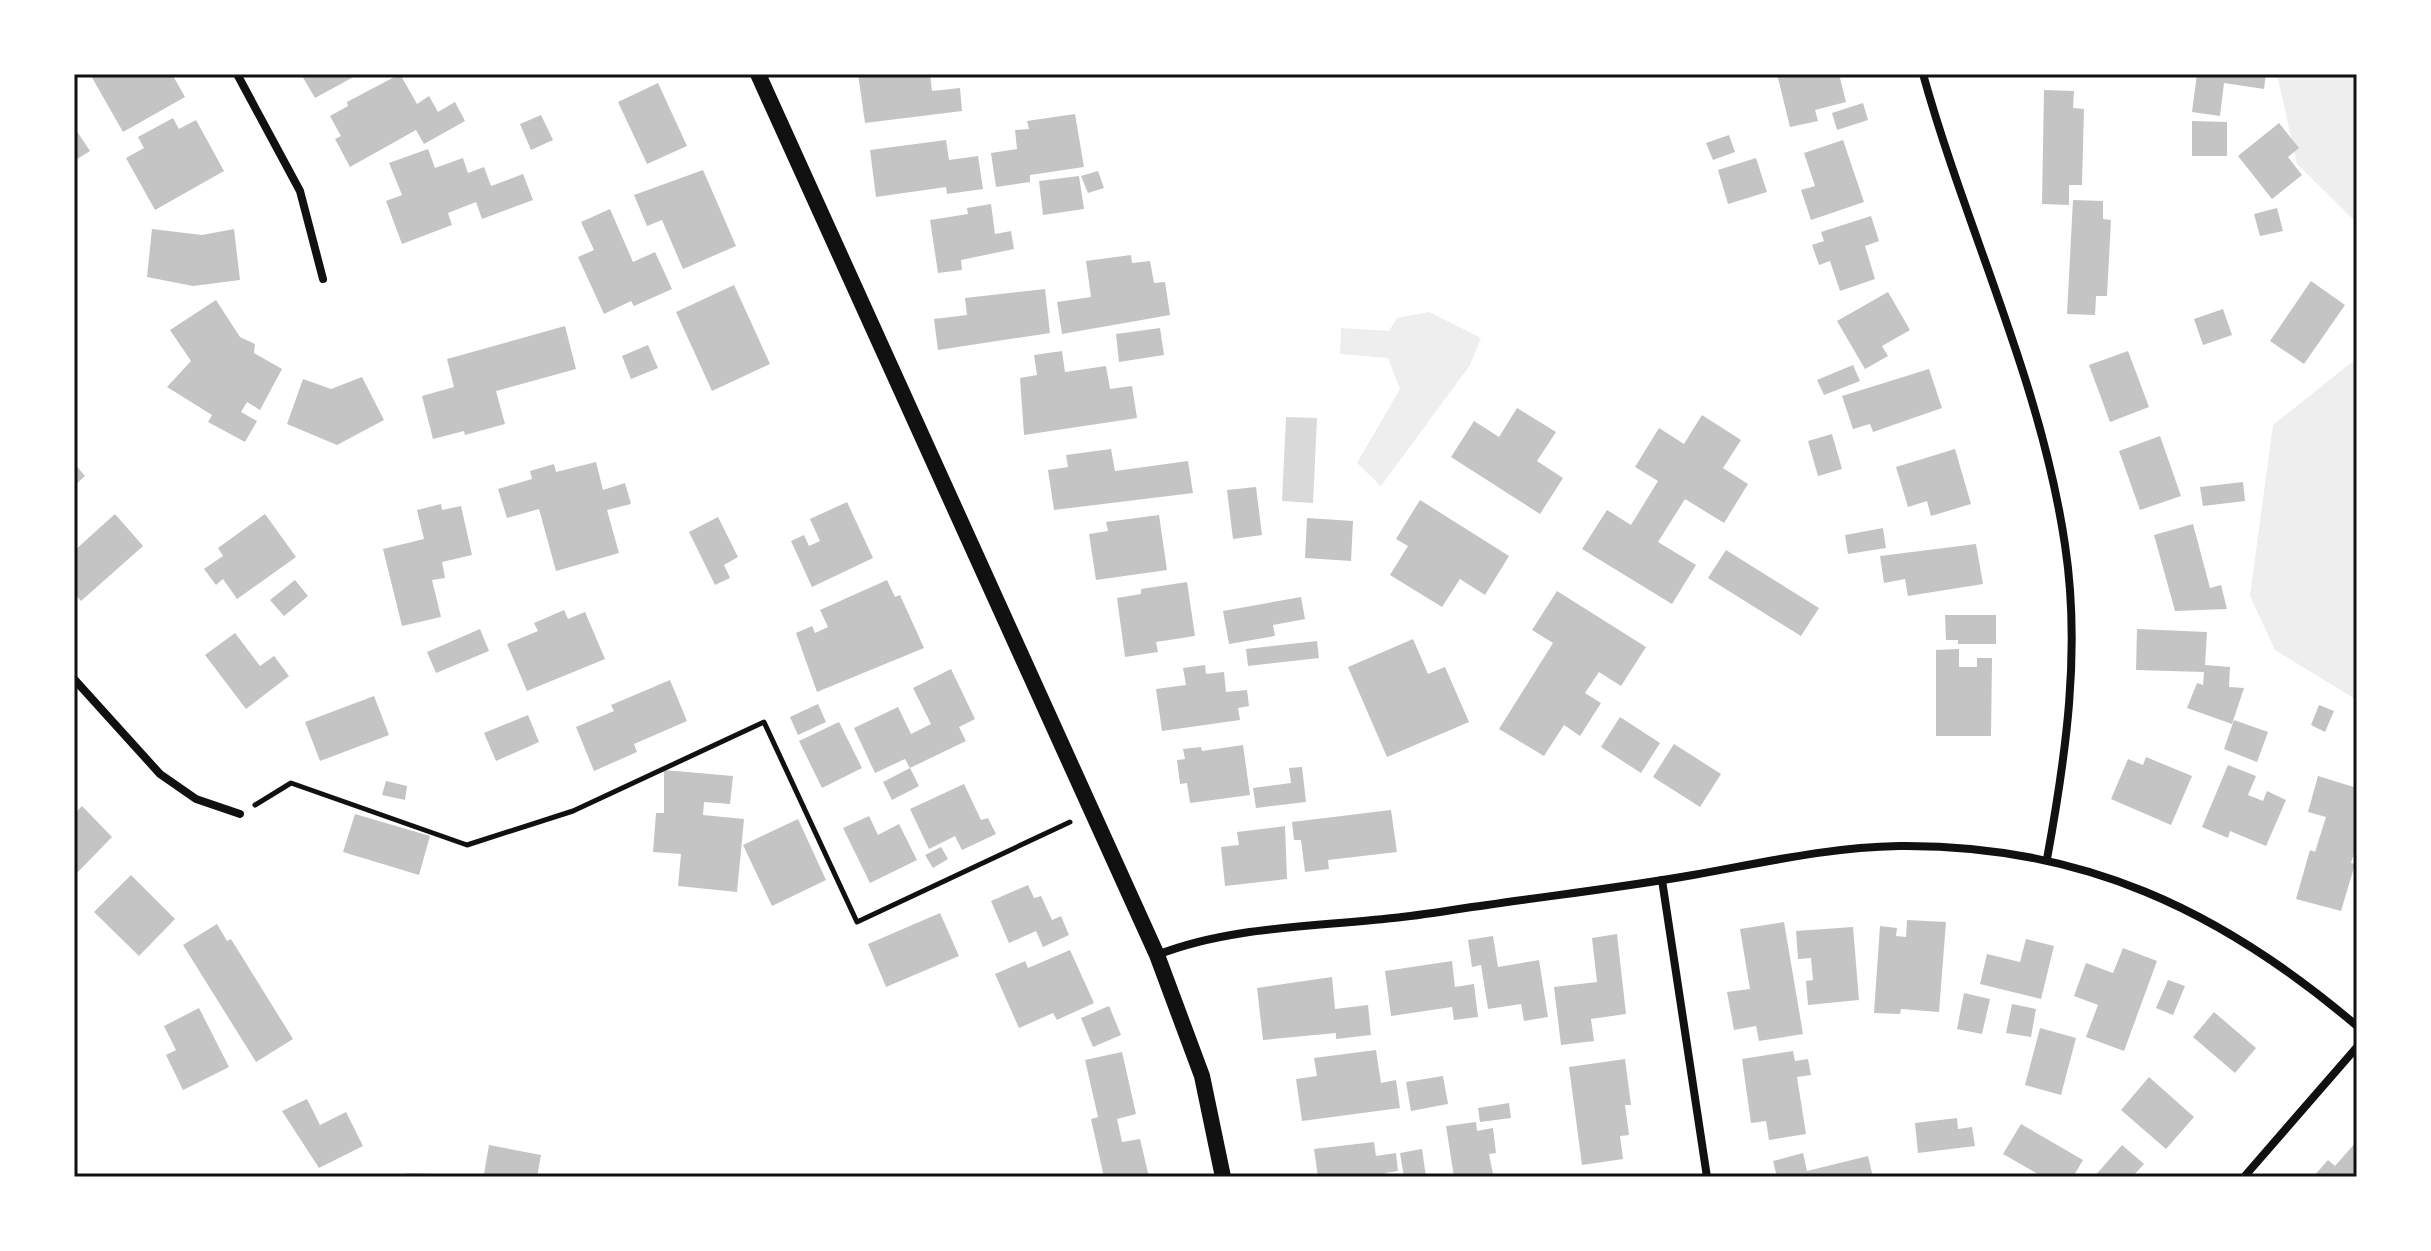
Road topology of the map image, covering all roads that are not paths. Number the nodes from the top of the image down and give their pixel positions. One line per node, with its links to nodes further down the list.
1 (237, 74): 4 (street)
2 (758, 74): 9 (main road)
3 (1923, 74): 7 (street)
4 (323, 279)
5 (74, 679): 6 (street)
6 (240, 814)
7 (2047, 859): 8 (street); 10 (street)
8 (1662, 880): 9 (street); 13 (street)
9 (1157, 955): 12 (main road)
10 (2357, 1026)
11 (2357, 1047): 14 (street)
12 (1223, 1177)
13 (1707, 1177)
14 (2244, 1177)

